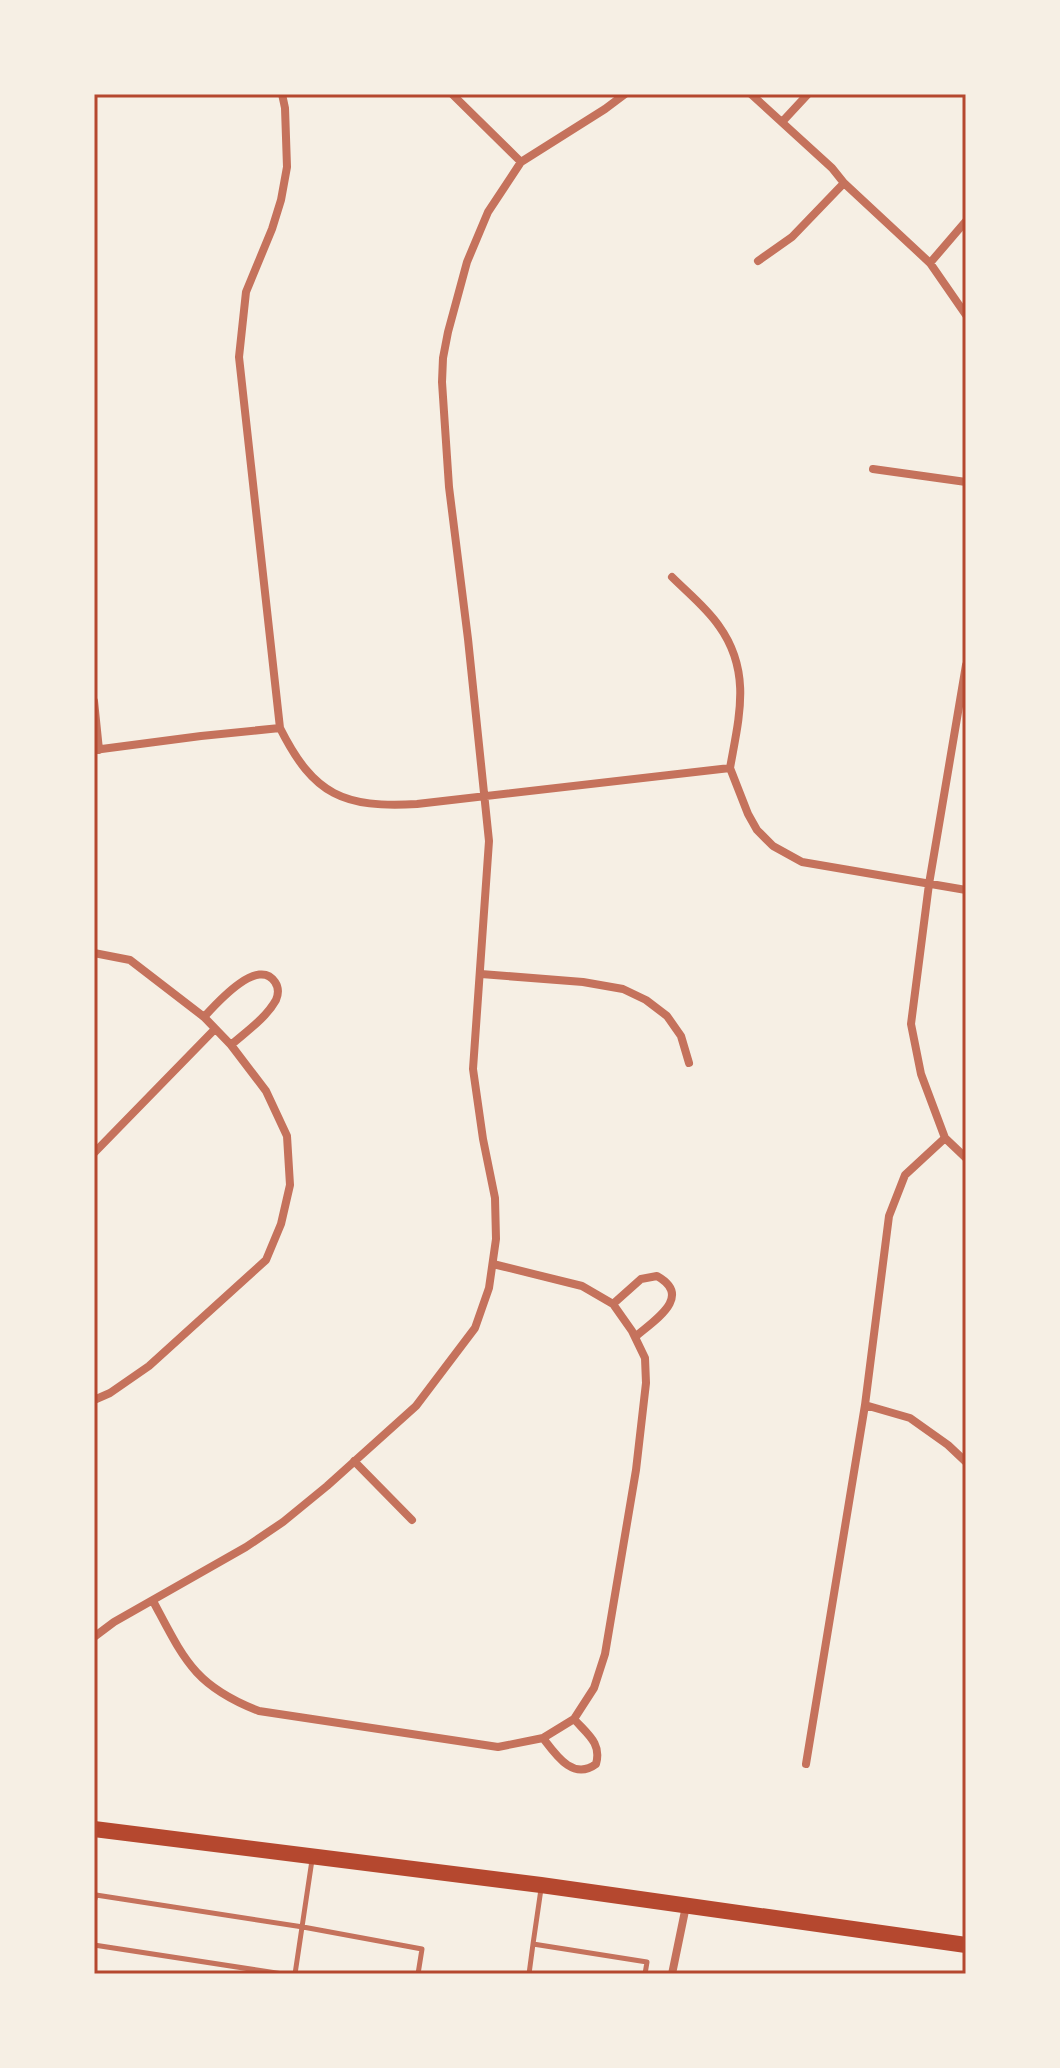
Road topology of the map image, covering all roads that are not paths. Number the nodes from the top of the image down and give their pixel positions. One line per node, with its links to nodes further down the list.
1 (282, 94): 18 (street)
2 (452, 94): 7 (street)
3 (625, 94): 7 (street)
4 (751, 94): 6 (street)
5 (808, 94): 6 (street)
6 (782, 122): 8 (street)
7 (521, 162): 21 (street)
8 (844, 183): 10 (street); 11 (street)
9 (966, 221): 11 (street)
10 (758, 261)
11 (930, 263): 12 (street)
12 (966, 315)
13 (873, 469): 14 (street)
14 (966, 482)
15 (672, 577): 20 (street)
16 (966, 665): 22 (street)
17 (94, 701): 19 (street)
18 (280, 728): 19 (street); 21 (street)
19 (96, 750)
20 (730, 768): 21 (street); 22 (street)
21 (486, 796): 25 (street)
22 (929, 884): 23 (street); 30 (street)
23 (966, 890)
24 (94, 953): 26 (street)
25 (481, 974): 29 (street); 33 (street)
26 (204, 1017): 27 (street); 28 (street)
27 (214, 1030): 28 (street); 31 (street)
28 (231, 1045): 36 (street)
29 (689, 1063)
30 (945, 1138): 32 (street); 37 (street)
31 (94, 1153)
32 (966, 1158)
33 (493, 1264): 34 (street); 38 (street)
34 (613, 1304): 35 (street); 35 (street)
35 (635, 1337): 43 (street)
36 (94, 1400)
37 (865, 1405): 39 (street); 45 (street)
38 (354, 1461): 40 (street); 41 (street)
39 (966, 1462)
40 (412, 1520)
41 (153, 1601): 42 (street); 44 (street)
42 (94, 1637)
43 (574, 1719): 44 (street); 44 (street)
44 (543, 1738)
45 (806, 1764)
46 (94, 1829): 47 (main road)
47 (312, 1856): 48 (main road); 51 (lane)
48 (541, 1885): 50 (main road); 52 (lane)
49 (94, 1902): 51 (lane)
50 (686, 1905): 54 (main road); 60 (street)
51 (303, 1927): 56 (lane); 57 (lane)
52 (533, 1944): 58 (lane); 59 (lane)
53 (94, 1945): 55 (lane)
54 (966, 1945)
55 (283, 1974)
56 (295, 1974)
57 (418, 1974)
58 (529, 1974)
59 (645, 1974)
60 (672, 1974)

